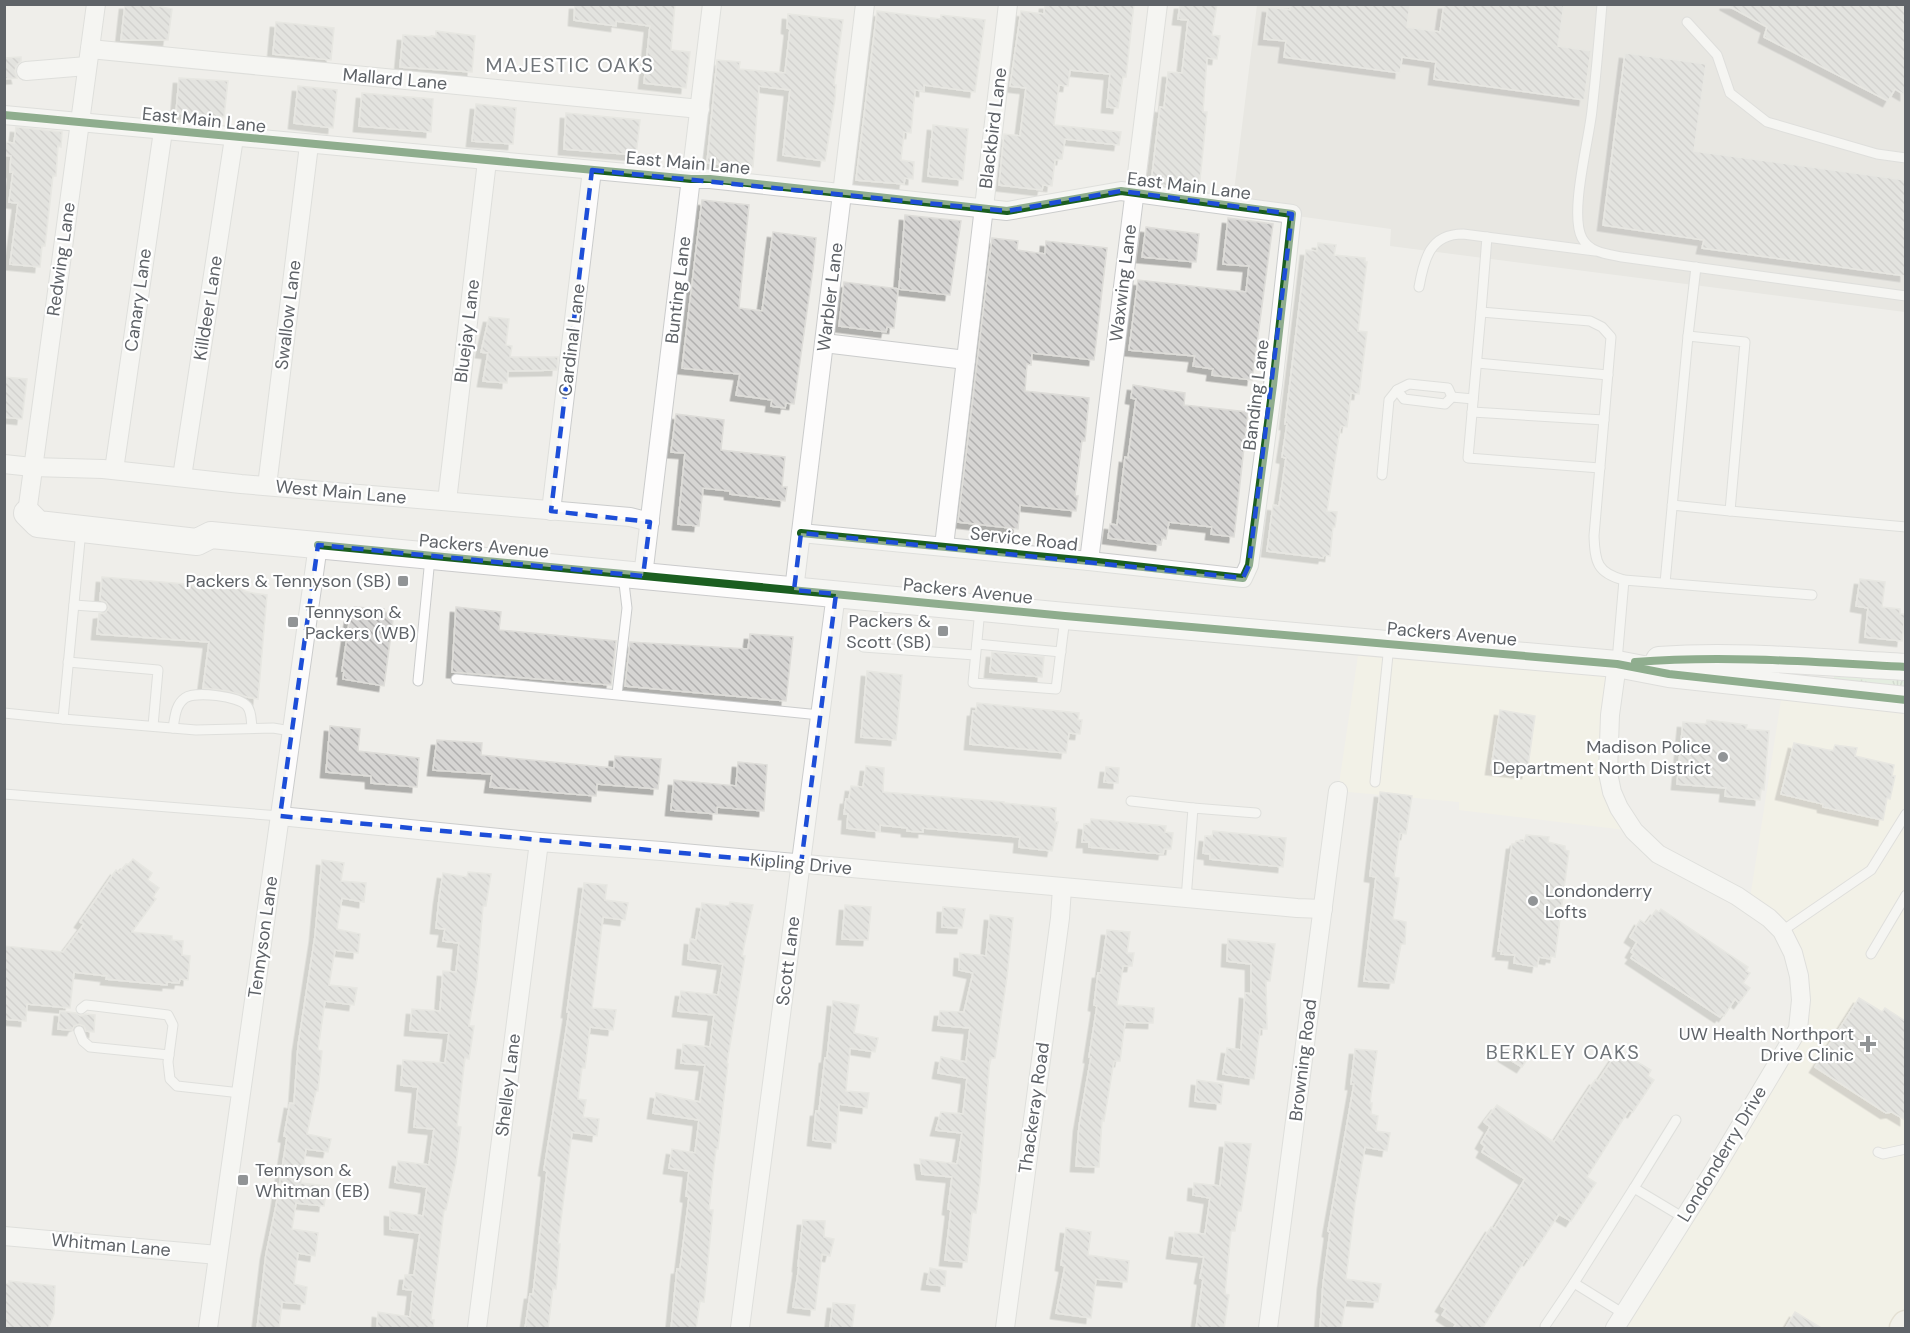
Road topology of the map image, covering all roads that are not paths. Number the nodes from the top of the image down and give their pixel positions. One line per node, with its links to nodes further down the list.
1 (96, 4): 8 (street, Redwing Lane)
2 (712, 4): 10 (street, Bunting Lane)
3 (866, 4): 21 (street, Warbler Lane)
4 (1008, 4): 22 (street, Blackbird Lane)
5 (1158, 4): 20 (street, Waxwing Lane)
6 (1602, 4): 25 (lane)
7 (1687, 22): 16 (lane)
8 (88, 57): 9 (street, Mallard Lane); 10 (street, Mallard Lane); 12 (street, Redwing Lane)
9 (26, 71)
10 (700, 109): 19 (street, Bunting Lane)
11 (4, 115): 12 (street, East Main Lane)
12 (80, 123): 13 (street, East Main Lane); 41 (street, Redwing Lane)
13 (163, 131): 14 (street, East Main Lane); 43 (street, Canary Lane)
14 (234, 138): 15 (street, East Main Lane); 45 (street, Killdeer Lane)
15 (309, 145): 17 (street, East Main Lane); 46 (street, Swallow Lane)
16 (1905, 158)
17 (487, 161): 18 (street, East Main Lane); 47 (street, Bluejay Lane)
18 (592, 170): 19 (street, East Main Lane); 49 (street, Cardinal Lane)
19 (691, 180): 21 (street, East Main Lane); 52 (street, Bunting Lane)
20 (1134, 193): 22 (street, East Main Lane); 23 (street, East Main Lane); 60 (street, Waxwing Lane)
21 (842, 195): 22 (street, East Main Lane); 31 (street, Warbler Lane)
22 (984, 210): 32 (street, Blackbird Lane)
23 (1292, 214): 62 (street, Banding Lane)
24 (1487, 237): 25 (lane); 27 (lane); 29 (lane)
25 (1596, 252): 26 (lane)
26 (1696, 267): 28 (lane); 30 (lane)
27 (1419, 287)
28 (1905, 296)
29 (1480, 312): 33 (lane); 34 (lane)
30 (1688, 336): 48 (lane); 50 (lane)
31 (824, 343): 32 (street); 55 (street, Warbler Lane)
32 (966, 360): 58 (street, Blackbird Lane)
33 (1477, 363): 34 (lane); 37 (lane)
34 (1608, 375): 39 (lane)
35 (1397, 390): 36 (lane); 36 (lane); 44 (lane)
36 (1452, 397): 37 (lane)
37 (1473, 399): 38 (lane)
38 (1472, 412): 39 (lane); 42 (lane)
39 (1604, 420): 42 (lane)
40 (4, 464): 41 (street, West Main Lane)
41 (32, 467): 43 (street, West Main Lane); 51 (street, Redwing Lane)
42 (1600, 468): 63 (lane)
43 (114, 470): 45 (street, West Main Lane)
44 (1382, 475)
45 (182, 477): 46 (street, West Main Lane)
46 (267, 486): 47 (street, West Main Lane)
47 (447, 501): 49 (street, West Main Lane)
48 (1672, 505): 50 (lane); 64 (lane)
49 (551, 510): 52 (street, West Main Lane)
50 (1730, 511): 53 (lane)
51 (16, 512): 54 (main road, Packers Avenue); 56 (main road, Packers Avenue)
52 (650, 522): 61 (street, Bunting Lane)
53 (1905, 527)
54 (81, 528): 56 (main road, Packers Avenue); 68 (lane)
55 (801, 533): 58 (street, Service Road); 65 (street, Warbler Lane)
56 (211, 535): 57 (main road, Packers Avenue)
57 (318, 545): 59 (main road, Packers Avenue); 94 (street, Tennyson Lane)
58 (944, 546): 60 (street, Service Road)
59 (430, 556): 61 (main road, Packers Avenue); 83 (lane)
60 (1089, 561): 62 (street, Service Road)
61 (633, 575): 65 (main road, Packers Avenue); 86 (lane)
62 (1243, 578)
63 (1624, 580): 64 (lane); 78 (lane)
64 (1665, 583): 67 (lane)
65 (794, 590): 66 (main road, Packers Avenue)
66 (836, 594): 70 (main road, Packers Avenue); 89 (street, Scott Lane)
67 (1812, 595)
68 (74, 605): 69 (lane); 77 (lane)
69 (102, 607)
70 (980, 607): 71 (main road, Packers Avenue); 72 (lane)
71 (1065, 616): 73 (main road, Packers Avenue); 75 (lane)
72 (977, 644): 75 (lane); 76 (lane)
73 (1389, 644): 78 (main road, Packers Avenue); 95 (lane)
74 (863, 647): 76 (lane)
75 (1061, 652): 85 (lane)
76 (975, 655): 84 (lane)
77 (68, 662): 90 (lane); 91 (lane)
78 (1617, 664): 79 (main road, Packers Avenue); 87 (main road, Packers Avenue); 109 (street, Londonderry Drive)
79 (1905, 667)
80 (1008, 674): 84 (lane)
81 (1029, 676): 85 (lane)
82 (456, 679): 86 (lane)
83 (418, 681)
84 (1006, 685): 85 (lane)
85 (1028, 687)
86 (616, 694): 89 (lane)
87 (1905, 700)
88 (4, 713): 90 (lane)
89 (820, 715): 104 (street, Scott Lane)
90 (63, 719): 91 (lane)
91 (153, 726): 92 (lane)
92 (173, 728): 93 (lane); 93 (lane)
93 (252, 728): 94 (lane)
94 (291, 731): 102 (street, Tennyson Lane)
95 (1375, 783)
96 (1338, 791): 108 (street, Browning Road)
97 (4, 794): 102 (lane)
98 (1131, 801): 99 (lane)
99 (1193, 808): 100 (lane); 107 (lane)
100 (1256, 813)
101 (1905, 814): 109 (lane)
102 (280, 816): 103 (street, Kipling Drive); 114 (street, Tennyson Lane)
103 (539, 842): 104 (street, Kipling Drive); 126 (street, Shelley Lane)
104 (801, 864): 105 (street, Kipling Drive); 127 (street, Scott Lane)
105 (1062, 888): 107 (street, Kipling Drive); 128 (street, Thackeray Road)
106 (1905, 895): 110 (lane)
107 (1186, 899): 108 (street, Kipling Drive)
108 (1323, 909): 129 (street, Browning Road)
109 (1782, 931): 119 (street, Londonderry Drive)
110 (1871, 954)
111 (81, 1009): 113 (lane)
112 (79, 1031): 113 (lane)
113 (169, 1055): 114 (lane)
114 (241, 1093): 121 (street, Tennyson Lane)
115 (1676, 1120): 118 (lane)
116 (1905, 1149): 117 (lane)
117 (1878, 1152)
118 (1634, 1188): 119 (lane); 122 (lane)
119 (1684, 1218): 123 (street, Londonderry Drive)
120 (4, 1236): 121 (street, Whitman Lane)
121 (218, 1255): 125 (street, Tennyson Lane)
122 (1574, 1283): 123 (lane); 124 (lane)
123 (1619, 1321)
124 (1545, 1326)
125 (208, 1329)
126 (477, 1329)
127 (740, 1329)
128 (1005, 1329)
129 (1268, 1329)

